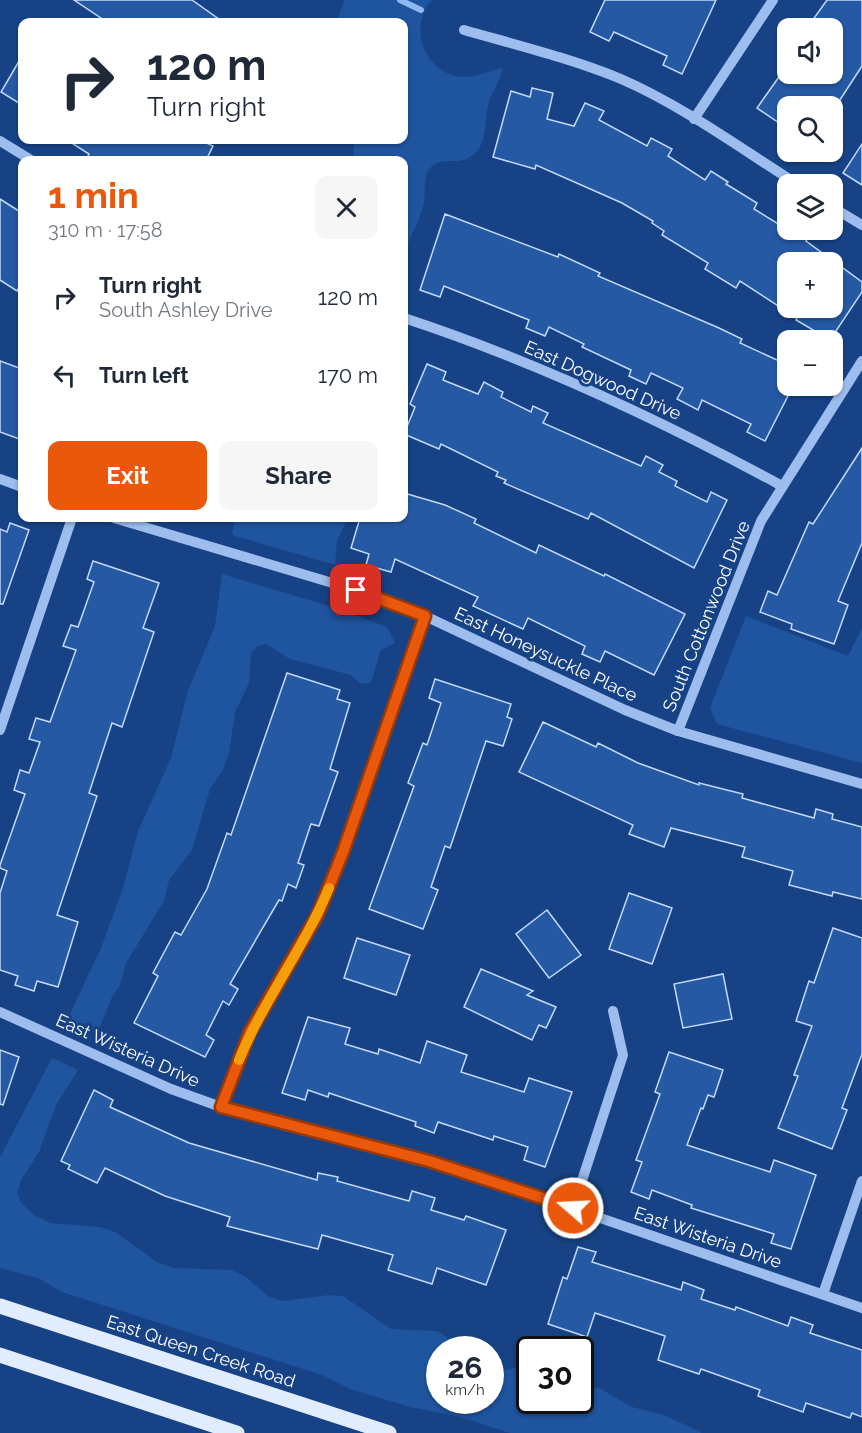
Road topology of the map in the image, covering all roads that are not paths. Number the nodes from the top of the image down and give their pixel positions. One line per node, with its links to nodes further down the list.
1 (773, 0): 3 (street)
2 (464, 30): 3 (street)
3 (694, 119): 6 (street)
4 (0, 141): 5 (street)
5 (24, 156)
6 (781, 174)
7 (843, 214): 8 (street)
8 (862, 225)
9 (408, 319): 13 (street, East Dogwood Drive)
10 (862, 361): 13 (street, South Cottonwood Drive)
11 (0, 479): 12 (street)
12 (18, 486)
13 (782, 486): 18 (street, South Cottonwood Drive)
14 (71, 522): 17 (street)
15 (127, 522): 16 (street, East Honeysuckle Place)
16 (425, 616): 18 (street, East Honeysuckle Place); 22 (street)
17 (0, 730)
18 (678, 731): 19 (street, East Honeysuckle Place)
19 (862, 784)
20 (0, 1011): 22 (street, East Wisteria Drive)
21 (612, 1011): 24 (street)
22 (221, 1107): 24 (street, East Wisteria Drive)
23 (862, 1182): 25 (street)
24 (573, 1208): 25 (street, East Wisteria Drive)
25 (823, 1294): 27 (street, East Wisteria Drive)
26 (0, 1306): 30 (main road, East Queen Creek Road)
27 (862, 1308)
28 (0, 1355): 29 (main road)
29 (237, 1433)
30 (390, 1433)

